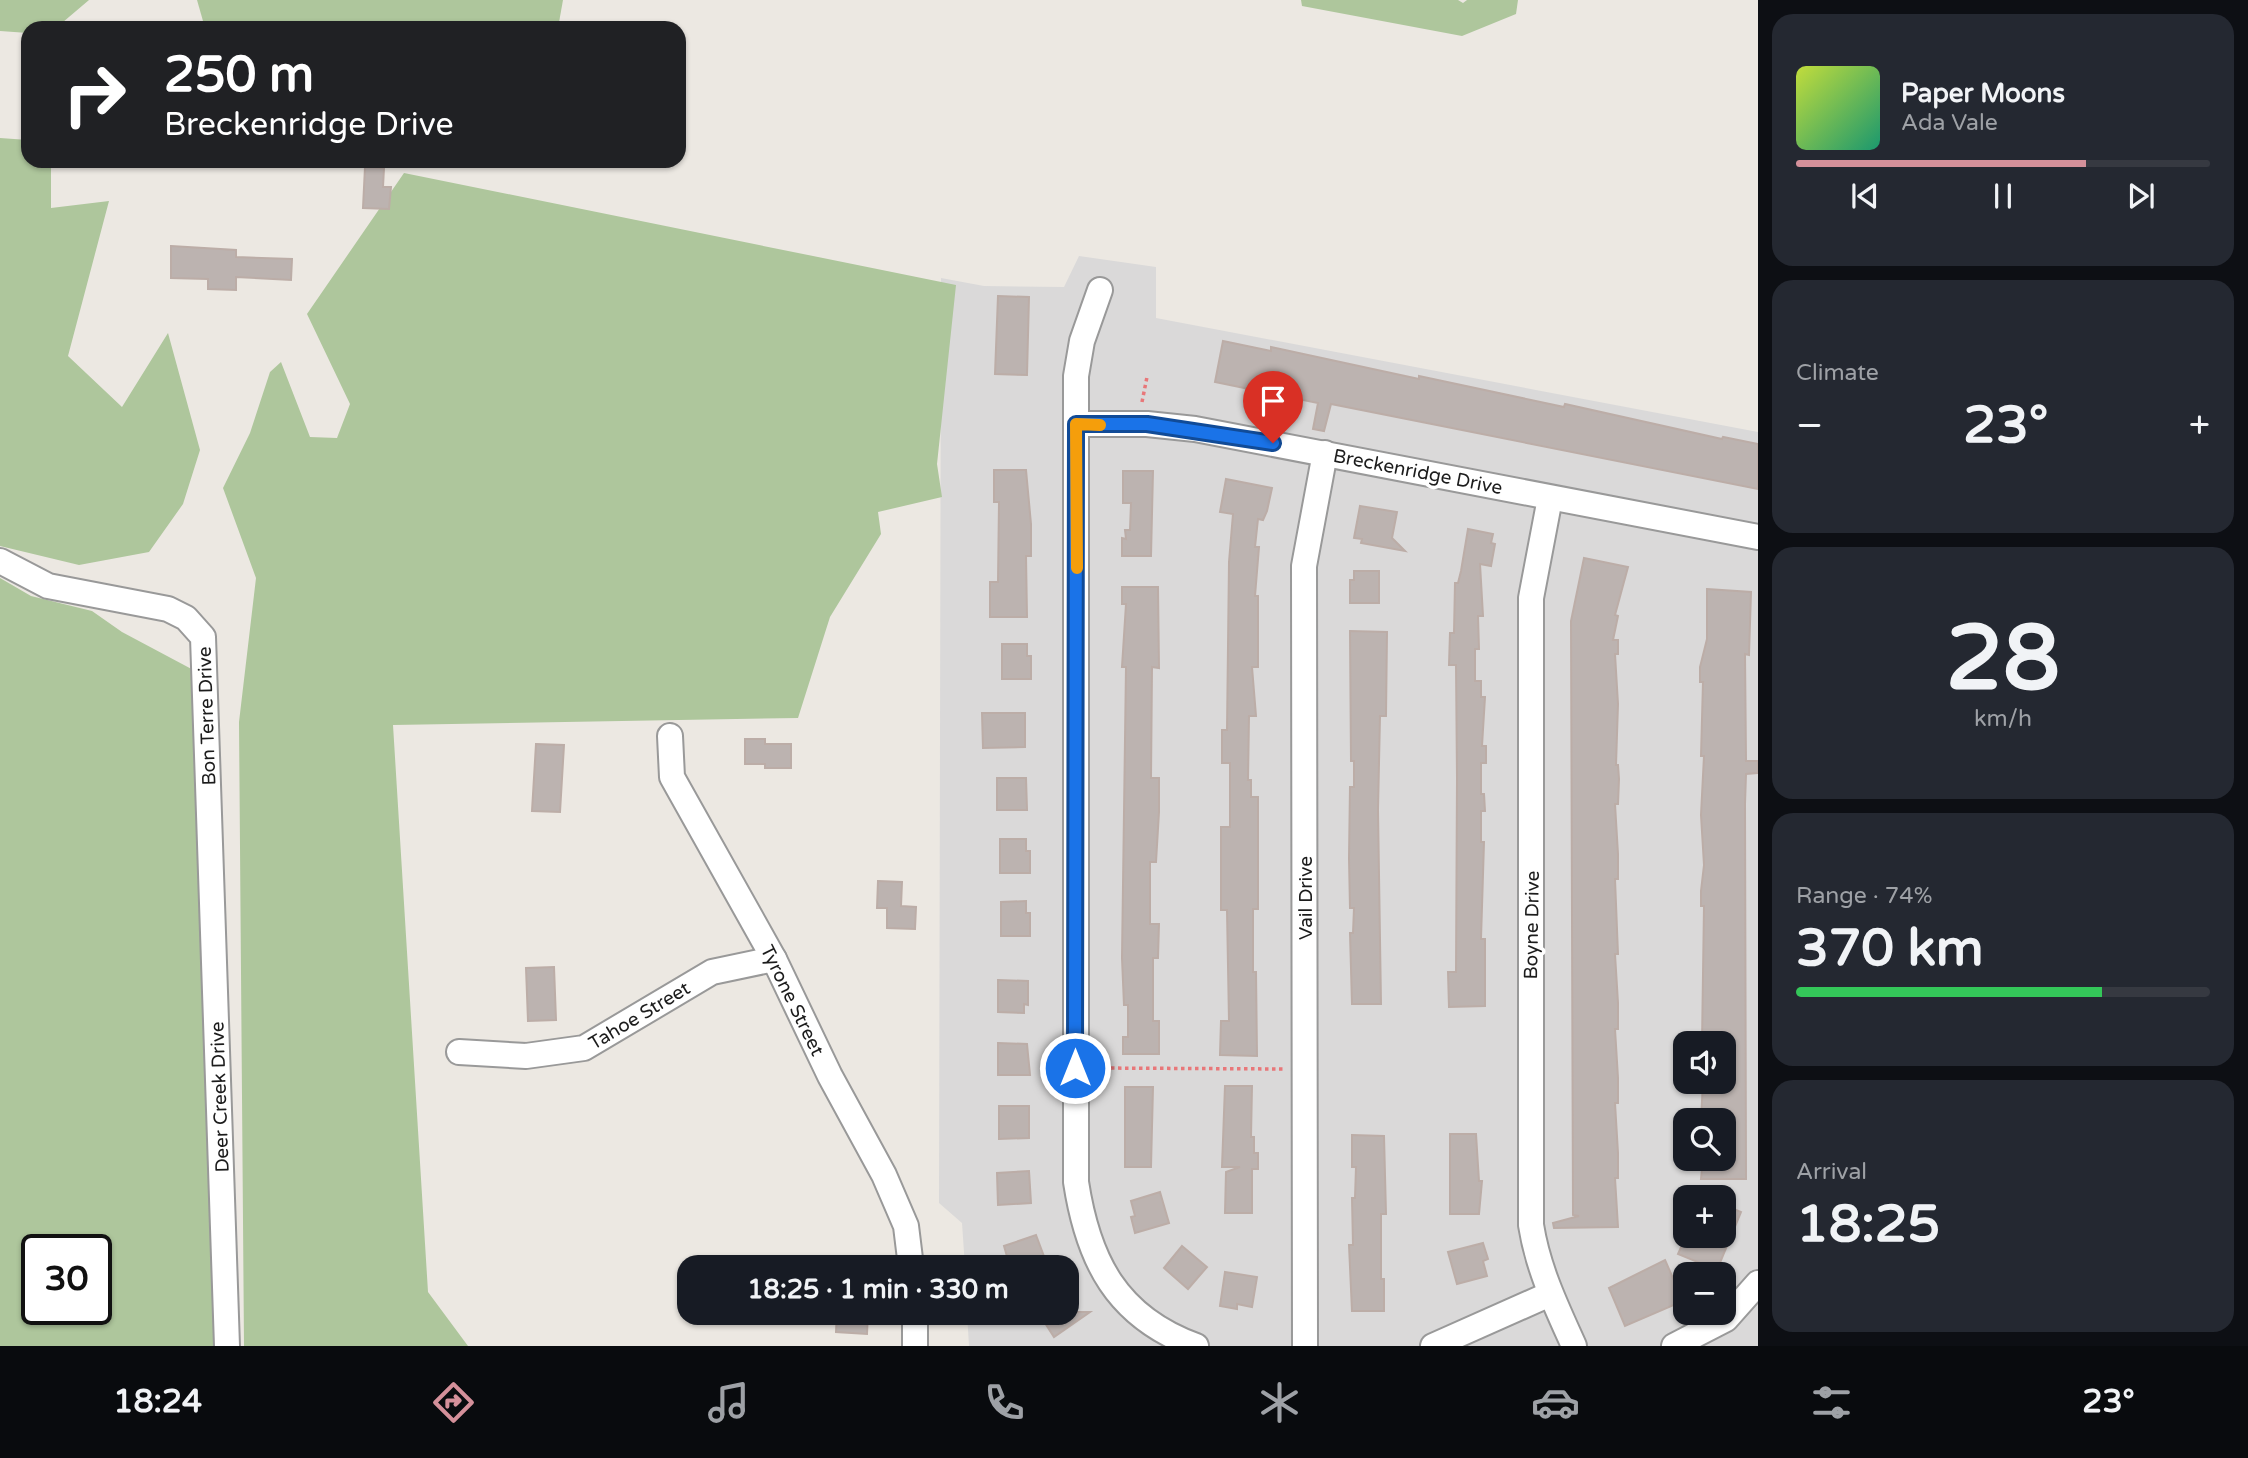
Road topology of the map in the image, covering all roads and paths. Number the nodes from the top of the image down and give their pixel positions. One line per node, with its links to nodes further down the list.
1 (1100, 290): 4 (street)
2 (1147, 377): 3 (path)
3 (1142, 402)
4 (1076, 424): 5 (street, Breckenridge Drive); 21 (street)
5 (1325, 453): 6 (street, Breckenridge Drive); 22 (street, Vail Drive)
6 (1550, 498): 7 (street, Breckenridge Drive); 17 (street, Boyne Drive)
7 (1758, 537)
8 (0, 561): 10 (street, Bon Terre Drive)
9 (670, 736): 11 (street, Tyrone Street)
10 (210, 849): 19 (street, Deer Creek Drive)
11 (774, 959): 12 (street, Tahoe Street); 15 (street, Tyrone Street)
12 (459, 1052)
13 (1088, 1068): 14 (path)
14 (1292, 1068)
15 (910, 1255)
16 (1758, 1283): 25 (street)
17 (1550, 1294): 23 (street); 24 (street, Boyne Drive)
18 (915, 1325): 20 (street)
19 (227, 1346)
20 (915, 1346)
21 (1196, 1346)
22 (1306, 1346)
23 (1433, 1346)
24 (1574, 1346)
25 (1674, 1346)

